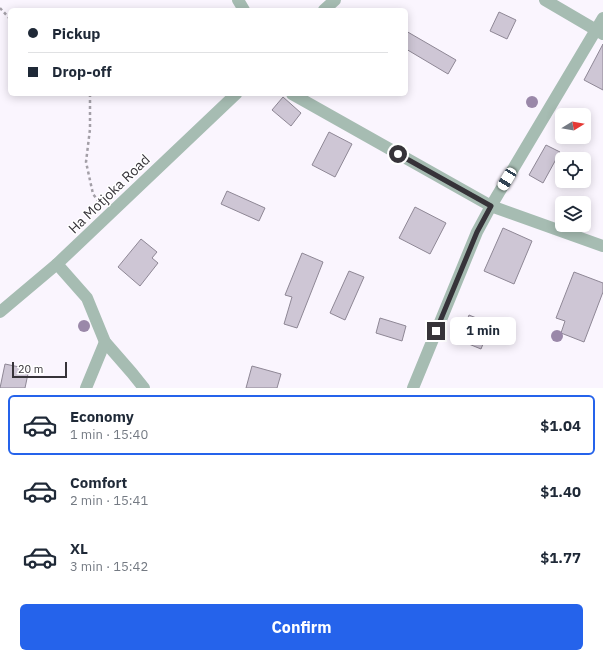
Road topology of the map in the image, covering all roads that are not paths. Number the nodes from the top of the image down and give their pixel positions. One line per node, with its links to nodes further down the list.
1 (335, 0): 3 (street)
2 (545, 0): 5 (street)
3 (326, 8)
4 (603, 18): 5 (street)
5 (599, 32): 8 (street)
6 (234, 96): 10 (street, Ha Motjoka Road)
7 (296, 96): 8 (street)
8 (491, 206): 9 (street); 15 (street)
9 (603, 246)
10 (57, 264): 11 (street, Ha Motjoka Road); 12 (street)
11 (0, 312)
12 (106, 342): 13 (street); 14 (street)
13 (86, 388)
14 (144, 388)
15 (413, 388)

